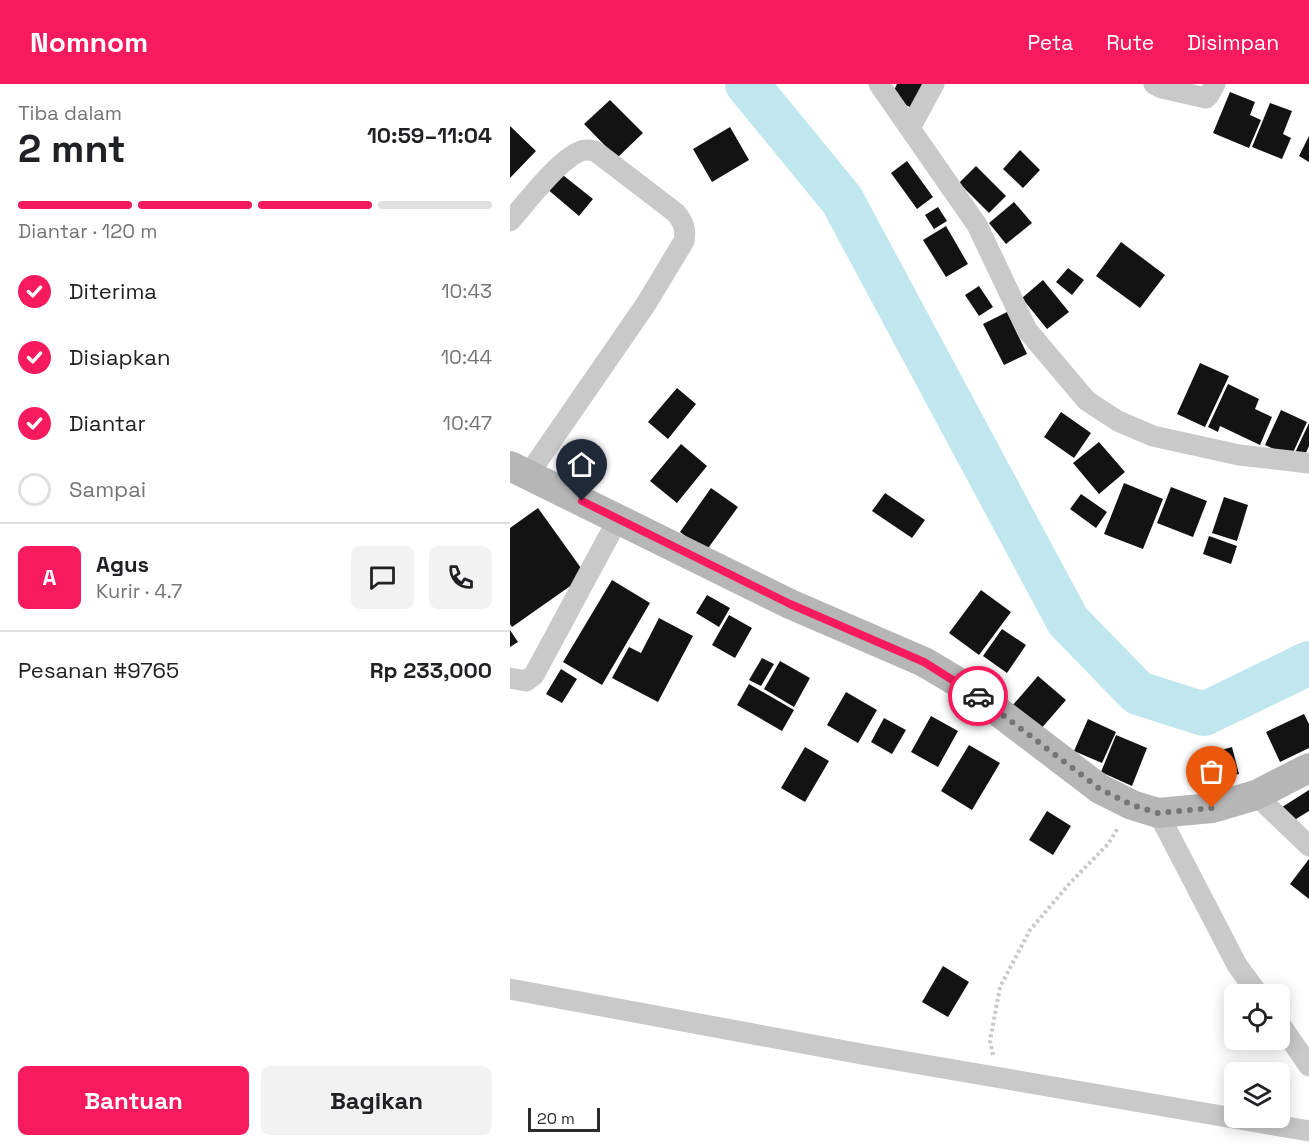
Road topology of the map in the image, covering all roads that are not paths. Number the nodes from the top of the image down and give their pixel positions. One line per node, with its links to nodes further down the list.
1 (879, 84): 5 (street)
2 (933, 84): 5 (street)
3 (1154, 84): 4 (street)
4 (1215, 84)
5 (910, 128): 7 (street)
6 (510, 221): 8 (street)
7 (1309, 463)
8 (519, 470): 9 (street)
9 (618, 519): 10 (street); 13 (street)
10 (510, 678)
11 (1309, 768): 12 (street)
12 (1256, 795): 13 (street); 14 (street)
13 (1145, 809): 15 (street)
14 (1309, 846)
15 (1251, 984)
16 (510, 990): 19 (street)
17 (1290, 1038): 18 (street)
18 (1309, 1066)
19 (1309, 1131)

